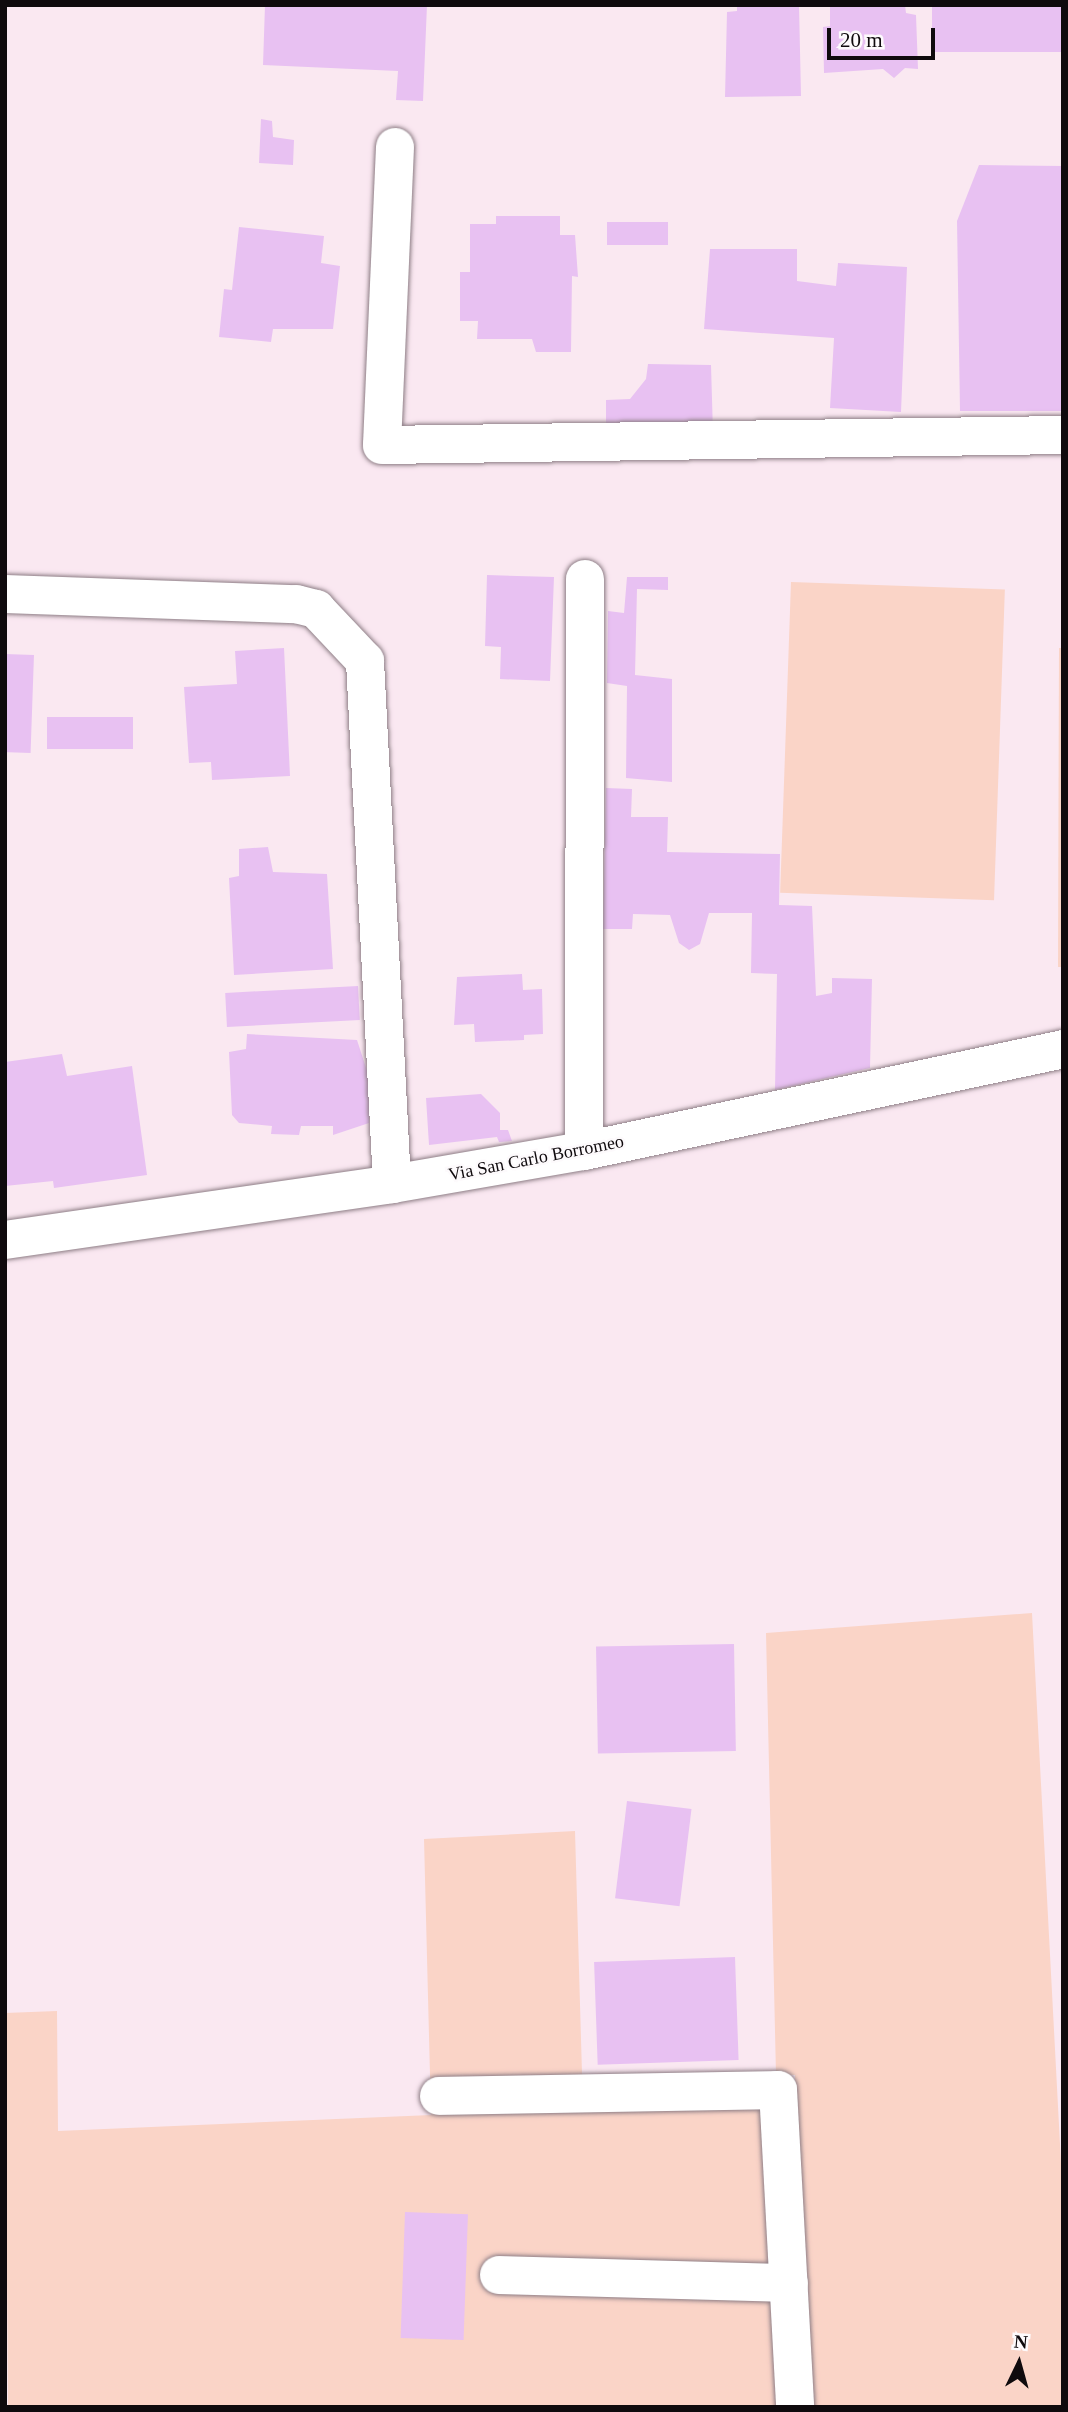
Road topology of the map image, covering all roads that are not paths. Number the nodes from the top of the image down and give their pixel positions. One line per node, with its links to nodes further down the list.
1 (396, 147): 2 (street)
2 (1063, 435)
3 (584, 579): 6 (street)
4 (5, 594): 7 (street)
5 (1063, 1049): 6 (street, Via San Carlo Borromeo)
6 (584, 1150): 7 (street, Via San Carlo Borromeo)
7 (393, 1184): 8 (street, Via San Carlo Borromeo)
8 (5, 1240)
9 (439, 2096): 11 (street)
10 (499, 2274): 11 (street)
11 (789, 2283): 12 (street)
12 (795, 2407)

